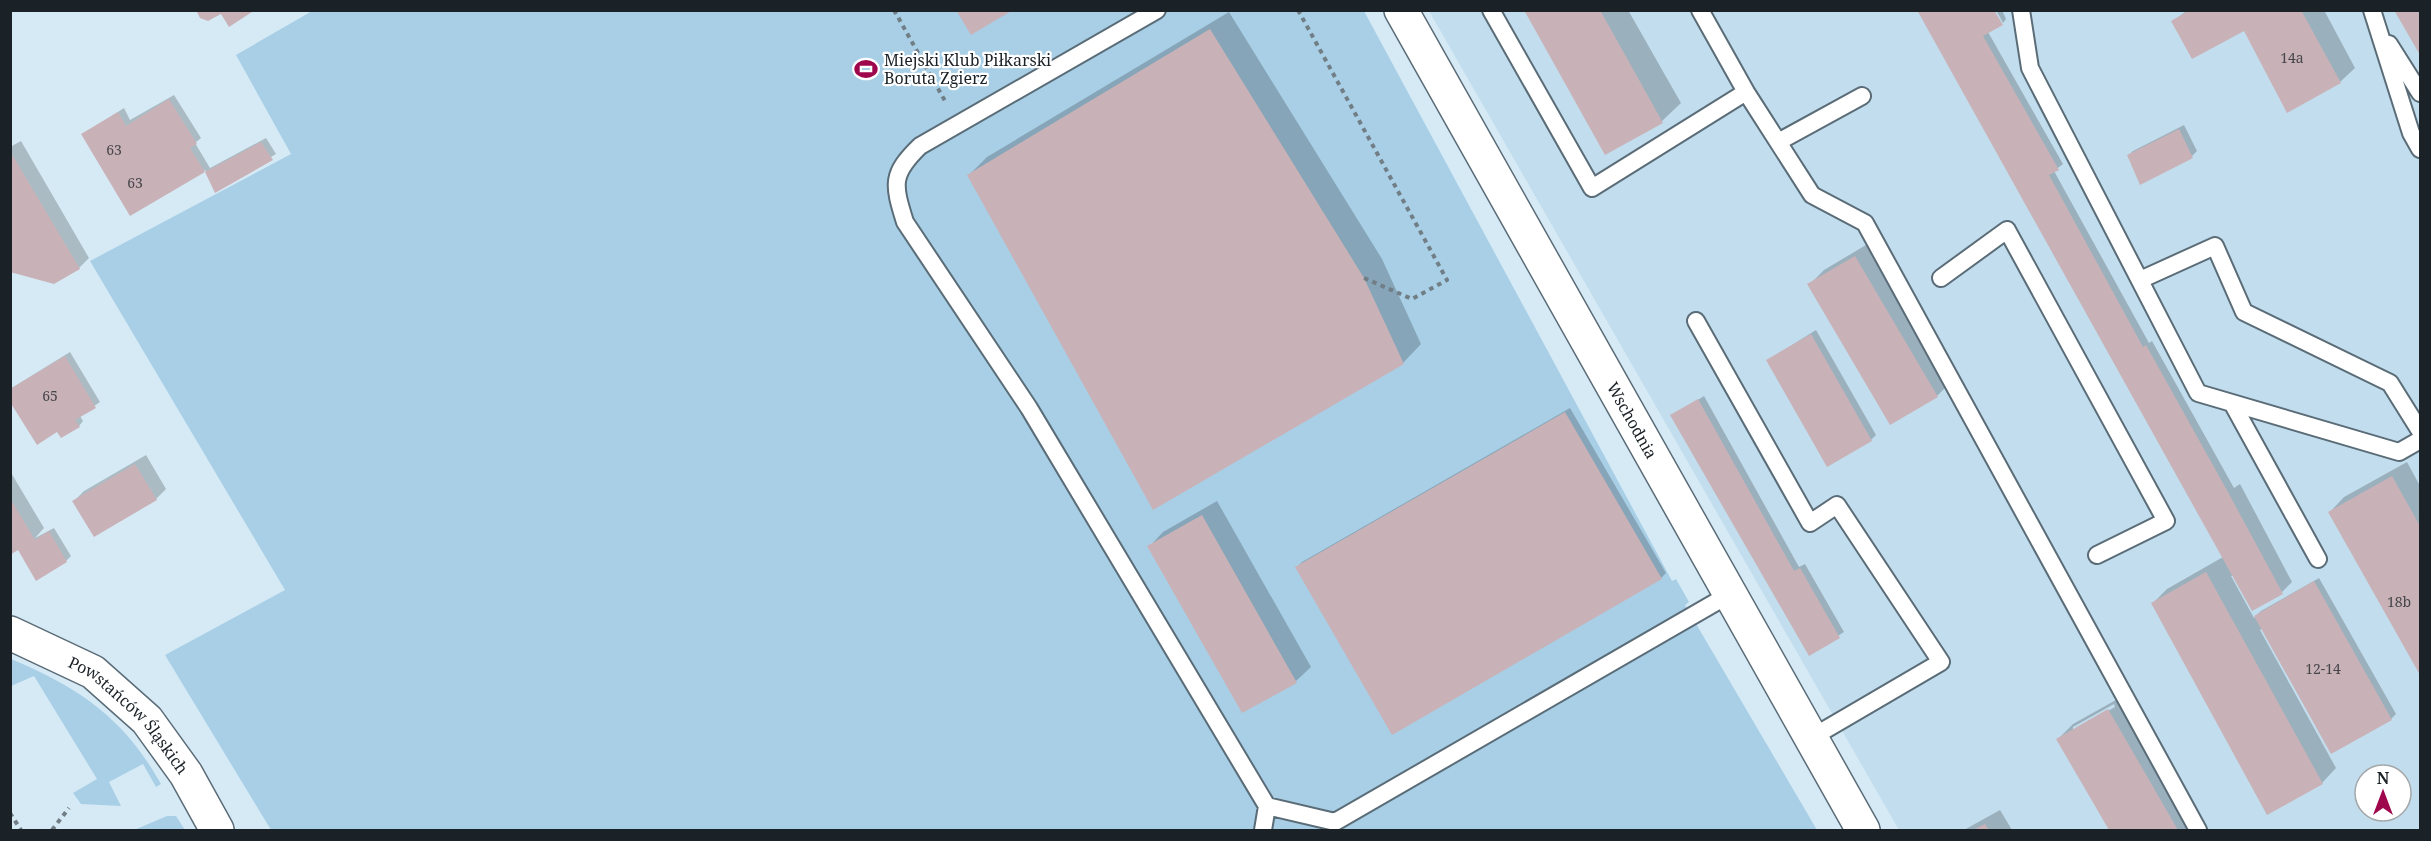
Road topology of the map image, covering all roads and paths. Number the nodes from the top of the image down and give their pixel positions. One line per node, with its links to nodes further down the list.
1 (894, 10): 12 (path)
2 (1157, 10): 12 (lane)
3 (1298, 10): 15 (path)
4 (1401, 10): 24 (street, Wschodnia)
5 (1491, 10): 9 (lane)
6 (1700, 10): 9 (lane)
7 (2021, 10): 17 (lane)
8 (2373, 10): 10 (lane); 14 (lane)
9 (1746, 92): 13 (lane)
10 (2421, 93)
11 (1862, 96): 13 (lane)
12 (958, 125): 27 (lane)
13 (1778, 142): 35 (lane)
14 (2421, 149)
15 (1364, 278)
16 (1941, 278): 22 (lane)
17 (2140, 280): 19 (lane); 20 (lane)
18 (1696, 321): 26 (lane)
19 (2232, 403): 21 (lane); 23 (lane)
20 (2421, 431)
21 (2421, 440)
22 (2097, 555)
23 (2318, 559)
24 (1730, 594): 26 (street, Wschodnia); 27 (lane)
25 (10, 633): 32 (street, Powstańców Śląskich)
26 (1811, 738): 34 (street, Wschodnia)
27 (1268, 806): 33 (lane)
28 (69, 808): 31 (path)
29 (10, 813): 30 (path)
30 (21, 831)
31 (52, 831)
32 (216, 831)
33 (1263, 831)
34 (1863, 831)
35 (2198, 831)

